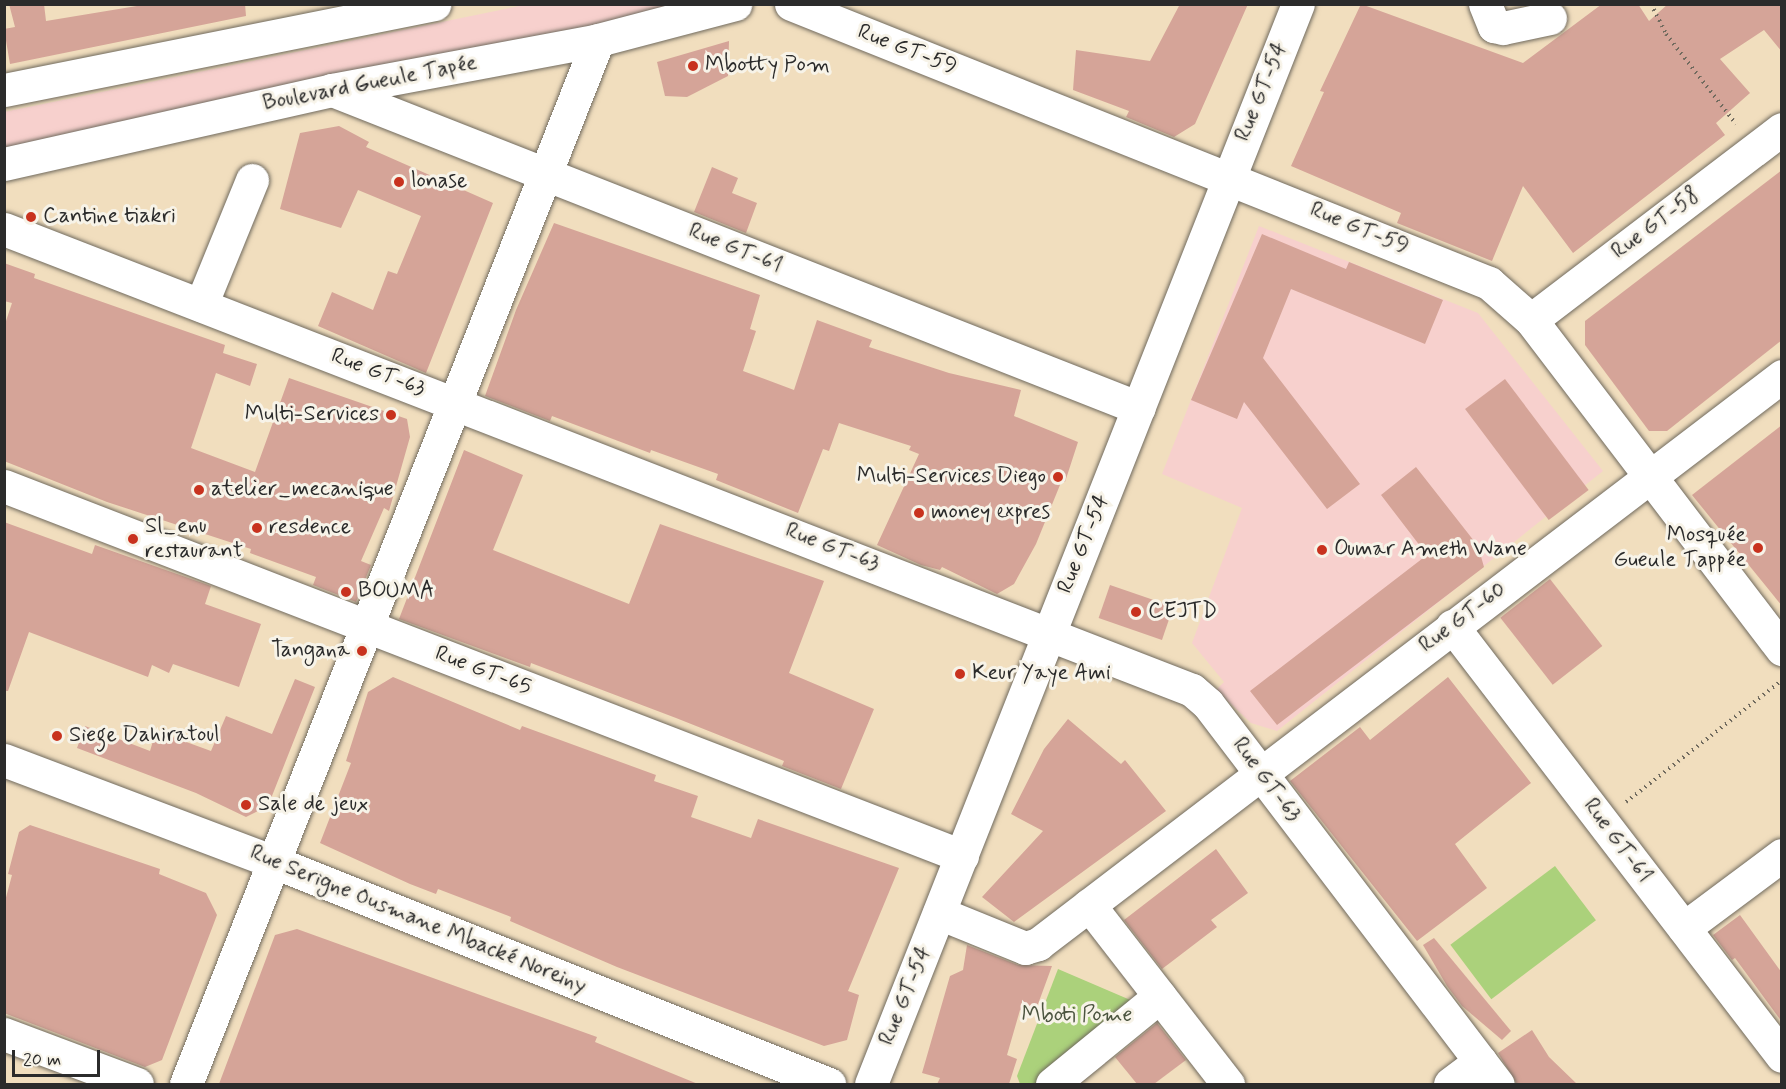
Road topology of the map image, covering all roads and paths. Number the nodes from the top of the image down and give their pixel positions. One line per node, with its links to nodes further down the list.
1 (435, 4): 9 (street)
2 (735, 4): 8 (street, Boulevard Gueule Tapée)
3 (791, 4): 15 (street, Rue GT-59)
4 (1298, 4): 15 (street, Rue GT-54)
5 (1485, 4): 7 (street)
6 (1651, 4): 12 (path)
7 (1550, 18)
8 (598, 40): 10 (street, Boulevard Gueule Tapée); 14 (street)
9 (4, 90)
10 (332, 90): 13 (street, Boulevard Gueule Tapée); 14 (street, Rue GT-61)
11 (1782, 129): 12 (street, Rue GT-58)
12 (1755, 148): 19 (street, Rue GT-58)
13 (4, 164)
14 (545, 174): 21 (street); 22 (street, Rue GT-61)
15 (1228, 176): 19 (street, Rue GT-59); 22 (street, Rue GT-54)
16 (252, 180): 18 (street)
17 (4, 229): 18 (street, Rue GT-63)
18 (201, 304): 21 (street, Rue GT-63)
19 (1531, 320): 23 (street, Rue GT-59)
20 (1782, 376): 23 (street, Rue GT-60)
21 (455, 402): 25 (street); 27 (street, Rue GT-63)
22 (1139, 408): 27 (street, Rue GT-54)
23 (1650, 476): 26 (street, Rue GT-60); 28 (street, Rue GT-59)
24 (4, 486): 25 (street, Rue GT-65)
25 (367, 626): 34 (street, Rue GT-65); 35 (street)
26 (1452, 626): 31 (street, Rue GT-60); 32 (street, Rue GT-61)
27 (1050, 632): 31 (street, Rue GT-63); 34 (street, Rue GT-54)
28 (1782, 648)
29 (1782, 681): 32 (path)
30 (6, 766): 35 (street, Rue Serigne Ousmane Mbacké Noreiny)
31 (1260, 772): 36 (street, Rue GT-60); 42 (street, Rue GT-63)
32 (1602, 821): 38 (street, Rue GT-61)
33 (1782, 855): 38 (street)
34 (962, 856): 37 (street, Rue GT-54)
35 (274, 862): 44 (street); 45 (street, Rue Serigne Ousmane Mbacké Noreiny)
36 (1089, 905): 37 (street, Rue GT-60); 39 (street)
37 (939, 913): 46 (street, Rue GT-54)
38 (1684, 928): 41 (street, Rue GT-61)
39 (1160, 996): 47 (street); 48 (street)
40 (4, 1034): 43 (street)
41 (1782, 1056)
42 (1489, 1073): 49 (street)
43 (137, 1084)
44 (186, 1084)
45 (829, 1084)
46 (871, 1084)
47 (1052, 1084)
48 (1228, 1084)
49 (1450, 1084)

